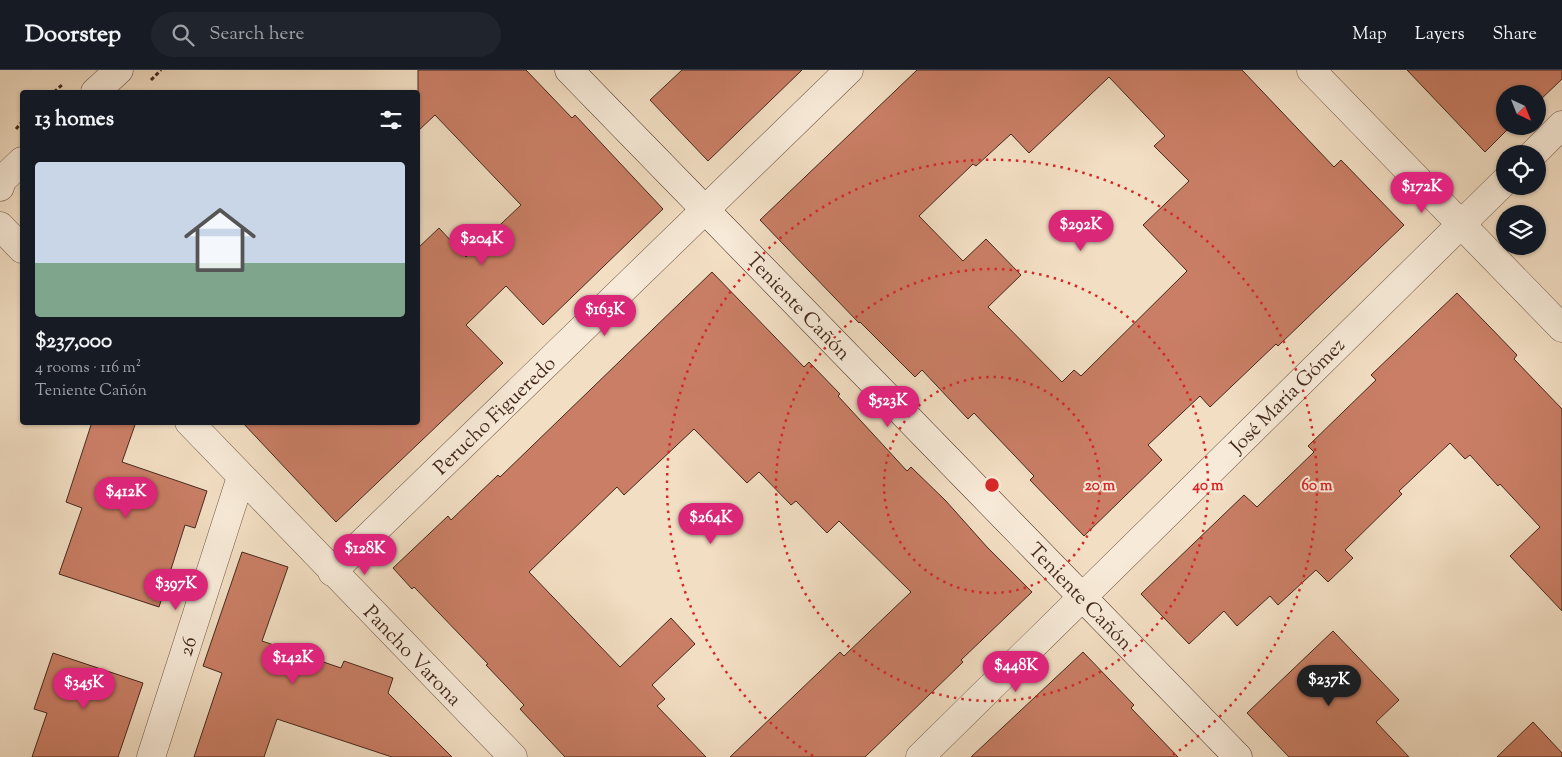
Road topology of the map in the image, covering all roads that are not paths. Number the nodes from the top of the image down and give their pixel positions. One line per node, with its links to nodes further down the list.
1 (119, 70): 5 (street)
2 (569, 70): 11 (street, Teniente Cañón)
3 (849, 70): 11 (street, Perucho Figueredo)
4 (1311, 70): 12 (street)
5 (97, 90)
6 (1562, 125): 7 (street)
7 (1542, 145)
8 (20, 163): 9 (street)
9 (0, 187)
10 (1496, 190): 12 (street, José María Gómez)
11 (705, 210): 18 (street, Perucho Figueredo); 19 (street, Teniente Cañón)
12 (1461, 224): 15 (street); 19 (street, José María Gómez)
13 (0, 226): 14 (street)
14 (20, 247)
15 (1562, 328)
16 (192, 425): 17 (street, Pancho Varona)
17 (241, 477): 18 (street, Pancho Varona); 21 (street, 26)
18 (332, 572): 20 (street, Pancho Varona)
19 (1083, 598): 22 (street, José María Gómez); 23 (street, Teniente Cañón)
20 (504, 753)
21 (151, 757)
22 (920, 757)
23 (1238, 757)

